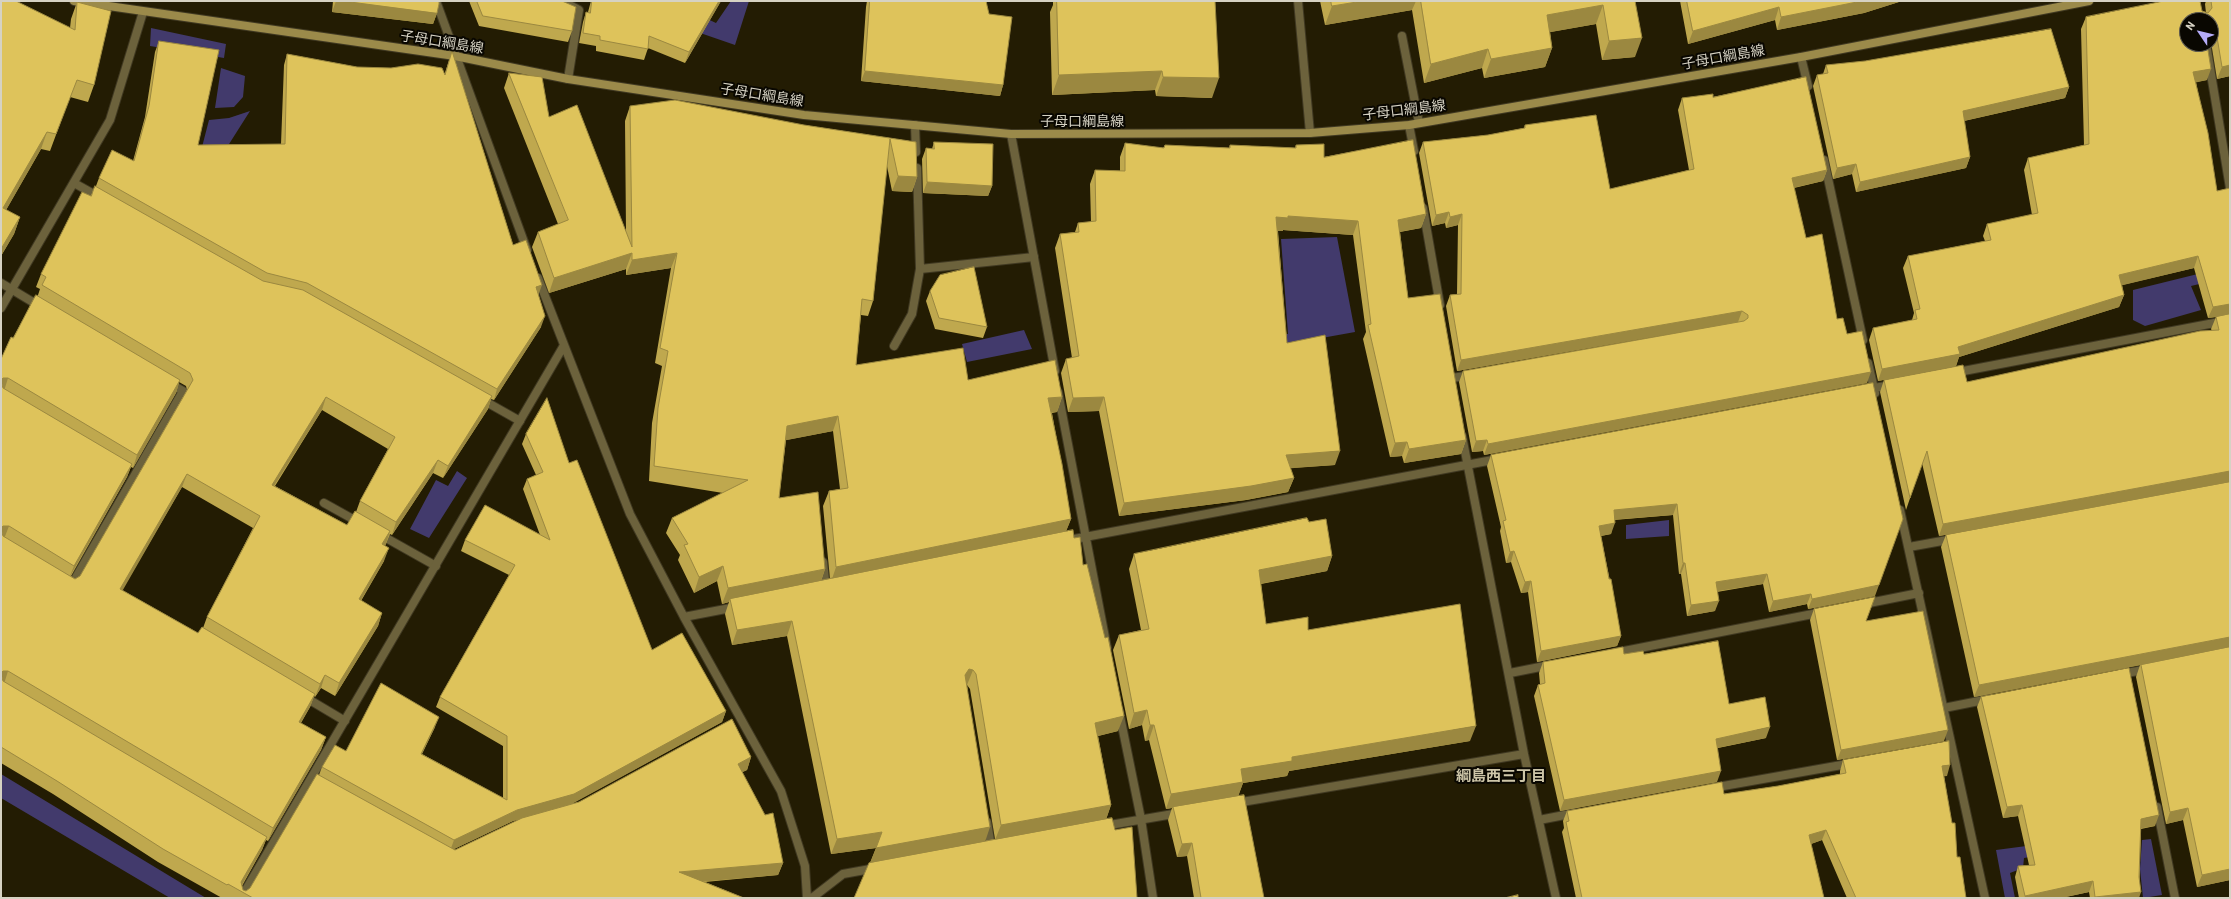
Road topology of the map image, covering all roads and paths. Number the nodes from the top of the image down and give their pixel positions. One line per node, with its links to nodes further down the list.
1 (74, 1): 6 (main road, 子母口綱島線)
2 (436, 1): 9 (street)
3 (562, 1): 11 (street)
4 (1298, 1): 16 (street)
5 (2089, 1): 10 (main road, 子母口綱島線)
6 (143, 12): 9 (main road, 子母口綱島線); 20 (street)
7 (1402, 36): 13 (street)
8 (2207, 52): 21 (street)
9 (455, 56): 11 (main road, 子母口綱島線); 25 (street)
10 (1801, 57): 12 (street); 13 (main road, 子母口綱島線)
11 (568, 79): 14 (main road, 子母口綱島線)
12 (1809, 94)
13 (1420, 123): 15 (main road, 子母口綱島線)
14 (915, 125): 17 (main road, 子母口綱島線); 26 (street)
15 (1409, 125): 16 (main road, 子母口綱島線); 19 (street)
16 (1310, 133): 17 (main road, 子母口綱島線)
17 (1011, 134): 24 (street)
18 (1823, 154): 41 (street)
19 (1416, 163)
20 (74, 183): 22 (street); 29 (street)
21 (2230, 188)
22 (108, 202)
23 (1422, 202): 32 (street)
24 (1034, 257): 26 (street); 51 (street)
25 (530, 258)
26 (920, 269): 34 (street)
27 (536, 273): 35 (street)
28 (1, 283): 29 (street)
29 (12, 289): 30 (street); 31 (street)
30 (1, 308)
31 (46, 310)
32 (1442, 317)
33 (2230, 320): 37 (street)
34 (894, 346)
35 (563, 347): 45 (street); 63 (street)
36 (1483, 372): 38 (street)
37 (1943, 375)
38 (1452, 378)
39 (162, 379): 57 (street)
40 (1897, 383): 41 (street)
41 (1874, 388): 42 (street); 44 (street)
42 (1850, 392)
43 (472, 394): 45 (street)
44 (1877, 403)
45 (520, 421): 56 (street)
46 (1461, 429): 48 (street)
47 (1507, 458): 48 (street)
48 (1468, 465): 51 (street); 68 (street)
49 (324, 502): 56 (street)
50 (1899, 502): 54 (street)
51 (1085, 536): 53 (street); 65 (street)
52 (1963, 537): 54 (street)
53 (1062, 541)
54 (1909, 547): 59 (street)
55 (822, 551): 58 (street)
56 (436, 566): 74 (street)
57 (58, 578)
58 (826, 589)
59 (1919, 593): 60 (street); 73 (street)
60 (1857, 605)
61 (744, 606): 63 (street)
62 (1834, 609): 64 (street)
63 (684, 618): 89 (street)
64 (1602, 655)
65 (1109, 659)
66 (1556, 664): 68 (street)
67 (2161, 667): 69 (street)
68 (1510, 673): 75 (street)
69 (2114, 676)
70 (298, 694): 74 (street)
71 (1998, 698): 73 (street)
72 (1118, 705): 83 (street)
73 (1944, 708): 93 (street)
74 (345, 721): 88 (street)
75 (1524, 754): 79 (street); 84 (street)
76 (1858, 762): 77 (street)
77 (1702, 790)
78 (2155, 797): 94 (street)
79 (1227, 805)
80 (1585, 811): 84 (street)
81 (1188, 812): 83 (street)
82 (986, 816): 86 (street)
83 (1141, 820): 85 (street); 91 (street)
84 (1538, 820): 92 (street)
85 (1096, 828)
86 (991, 847)
87 (882, 867): 90 (street)
88 (241, 898)
89 (807, 898)
90 (812, 898)
91 (1153, 898)
92 (1556, 898)
93 (1985, 898)
94 (2175, 898)

